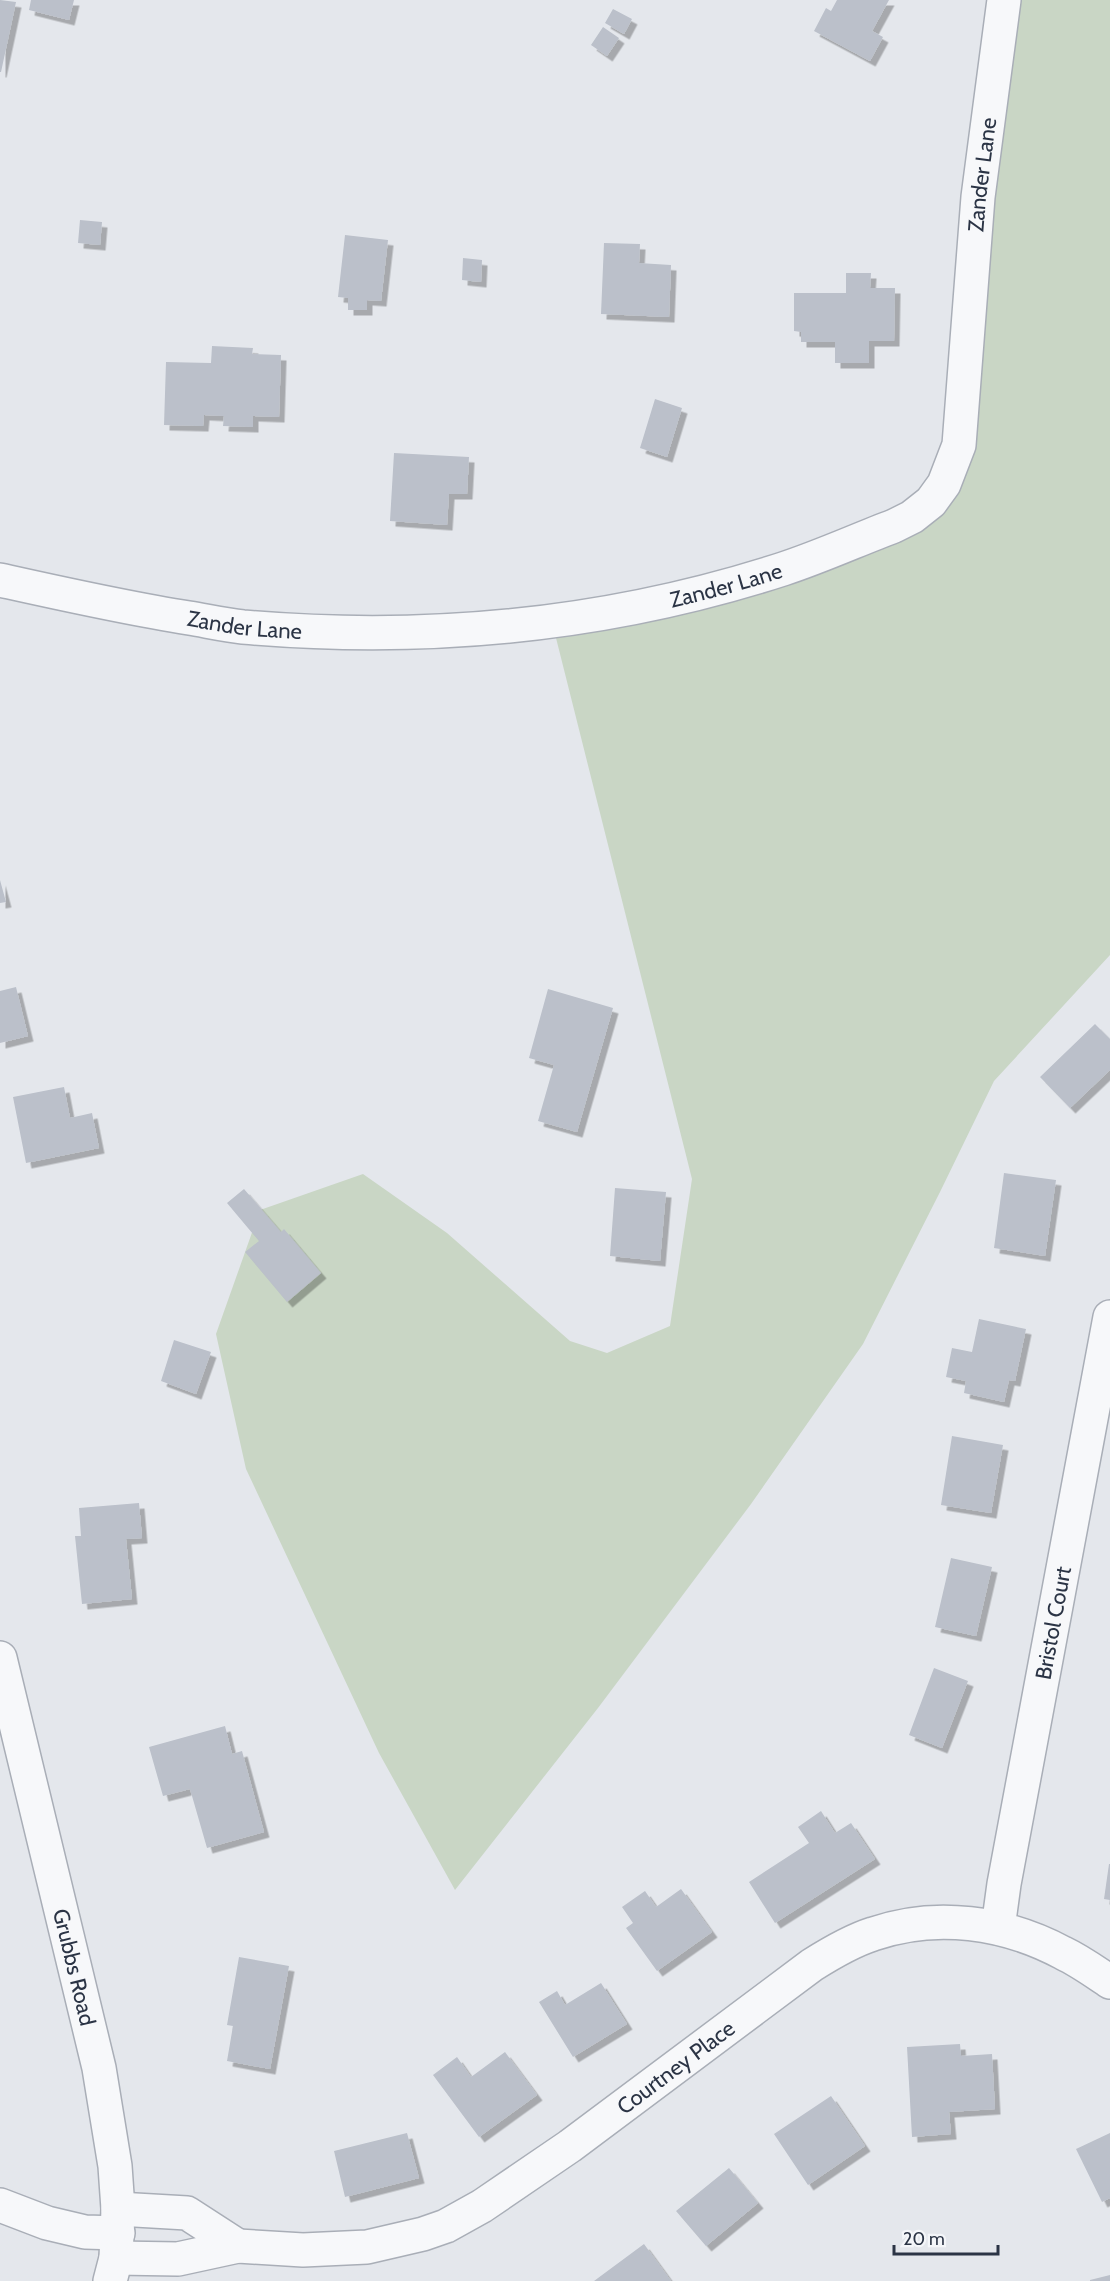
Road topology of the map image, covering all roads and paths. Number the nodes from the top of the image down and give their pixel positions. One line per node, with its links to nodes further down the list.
1 (1004, 0): 2 (street, Zander Lane)
2 (0, 580)
3 (1110, 1317): 5 (street, Bristol Court)
4 (0, 1658): 8 (street, Grubbs Road)
5 (998, 1928): 6 (street, Courtney Place); 9 (street, Courtney Place)
6 (1110, 1982)
7 (0, 2205): 8 (street)
8 (115, 2245): 9 (street, Courtney Place); 9 (street, Courtney Place)
9 (238, 2246)

